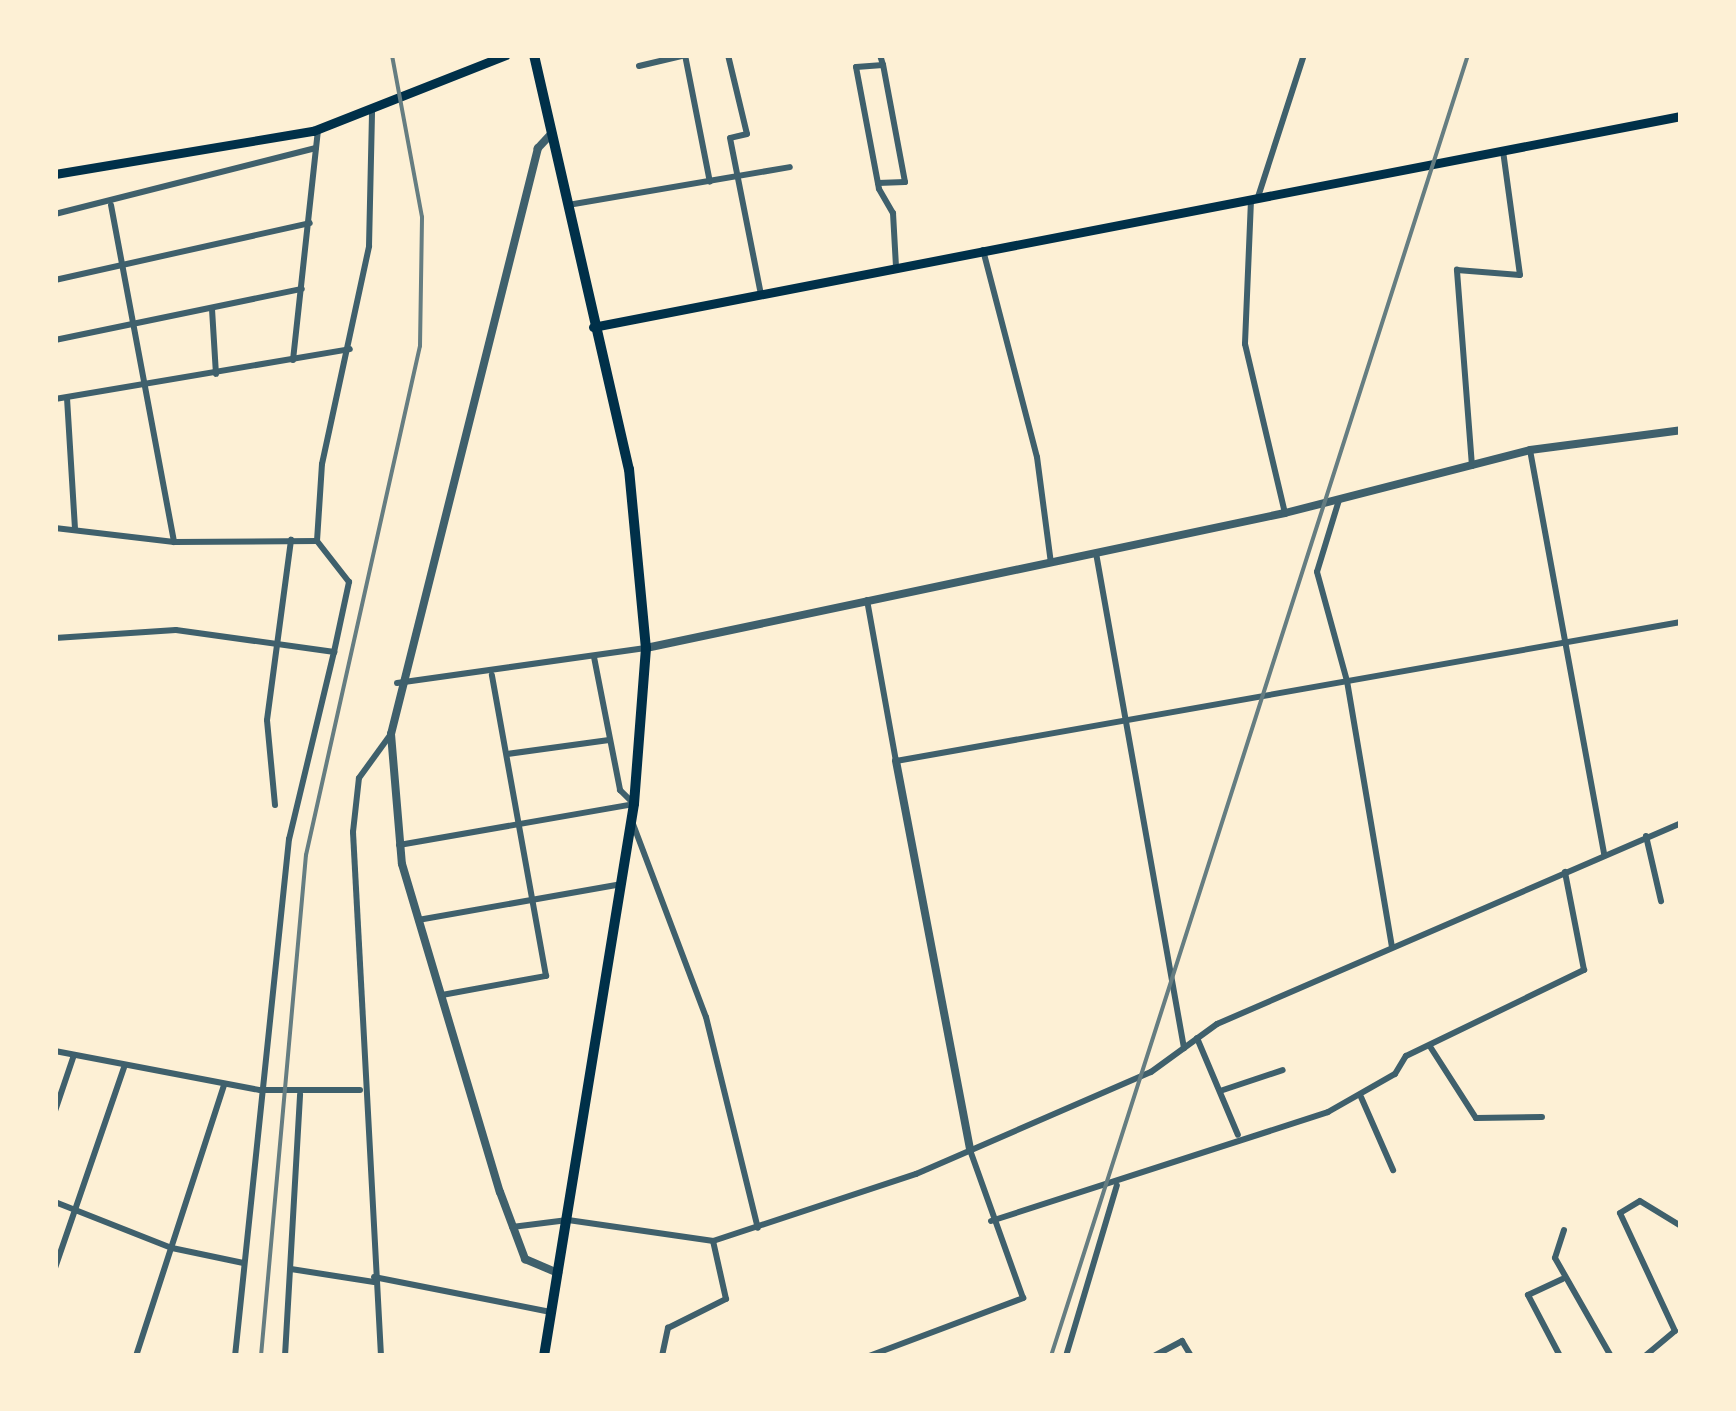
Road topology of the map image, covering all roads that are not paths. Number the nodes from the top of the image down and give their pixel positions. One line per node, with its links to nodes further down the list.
1 (506, 55): 9 (main road)
2 (534, 55): 12 (main road)
3 (686, 55): 8 (street); 18 (street)
4 (728, 55): 17 (street)
5 (880, 55): 7 (street)
6 (1303, 56): 20 (street)
7 (883, 65): 19 (street); 19 (street)
8 (640, 66)
9 (372, 111): 11 (main road); 35 (street)
10 (1681, 116): 14 (main road)
11 (318, 129): 13 (street); 16 (main road)
12 (552, 132): 21 (main road); 63 (street)
13 (316, 148): 22 (street); 24 (street)
14 (1503, 151): 20 (main road); 43 (street)
15 (790, 167): 17 (street)
16 (55, 174)
17 (737, 175): 18 (street); 30 (street)
18 (710, 182): 21 (street)
19 (878, 183): 27 (street)
20 (1254, 197): 25 (main road); 45 (street)
21 (567, 205): 33 (main road)
22 (111, 206): 23 (street); 26 (street)
23 (55, 214)
24 (310, 223): 26 (street); 29 (street)
25 (983, 249): 27 (main road); 52 (street)
26 (122, 266): 28 (street); 32 (street)
27 (896, 267): 30 (main road)
28 (55, 280)
29 (302, 289): 31 (street); 36 (street)
30 (760, 290): 33 (main road)
31 (212, 309): 32 (street); 37 (street)
32 (134, 326): 34 (street); 38 (street)
33 (593, 327): 58 (main road)
34 (55, 340)
35 (350, 348): 36 (street); 49 (street)
36 (293, 360): 37 (street)
37 (216, 374): 38 (street)
38 (145, 387): 39 (street); 50 (street)
39 (67, 398): 40 (street); 47 (street)
40 (55, 399)
41 (1681, 430): 42 (street)
42 (1530, 450): 43 (street); 57 (street)
43 (1472, 466): 44 (street)
44 (1339, 500): 45 (street); 62 (street)
45 (1285, 514): 51 (street)
46 (55, 528): 47 (street)
47 (75, 529): 50 (street)
48 (291, 540): 49 (street); 50 (street); 56 (street)
49 (317, 540): 59 (street)
50 (174, 542)
51 (1096, 553): 52 (street); 64 (street)
52 (1050, 563): 53 (street)
53 (868, 600): 58 (street); 68 (street)
54 (1681, 622): 57 (street)
55 (55, 638): 56 (street)
56 (275, 640): 59 (street); 70 (street)
57 (1565, 642): 62 (street); 76 (street)
58 (646, 648): 60 (street); 69 (main road)
59 (334, 652): 92 (street)
60 (594, 657): 61 (street); 66 (street)
61 (492, 676): 63 (street); 67 (street)
62 (1346, 681): 64 (street); 82 (street)
63 (397, 683): 65 (street)
64 (1126, 722): 68 (street); 85 (street)
65 (391, 734): 75 (street); 93 (street)
66 (610, 740): 67 (street); 69 (street)
67 (506, 754): 73 (street)
68 (896, 760): 100 (street)
69 (634, 804): 71 (main road); 73 (street)
70 (275, 805)
71 (631, 818): 78 (main road); 109 (street)
72 (1681, 823): 74 (street)
73 (519, 824): 75 (street); 79 (street)
74 (1646, 836): 76 (street); 80 (street)
75 (398, 845): 81 (street)
76 (1604, 855): 77 (street)
77 (1565, 872): 82 (street); 86 (street)
78 (622, 884): 79 (street); 105 (main road)
79 (532, 898): 81 (street); 83 (street)
80 (1661, 901)
81 (418, 920): 83 (street)
82 (1392, 946): 84 (street)
83 (442, 994): 108 (street)
84 (1197, 1038): 85 (street); 94 (street)
85 (1184, 1048): 100 (street)
86 (1430, 1048): 96 (street); 98 (street)
87 (55, 1051): 88 (street)
88 (74, 1056): 89 (street); 97 (street)
89 (124, 1068): 91 (street); 104 (street)
90 (1282, 1070): 94 (street)
91 (224, 1085): 92 (street); 112 (street)
92 (260, 1090): 95 (street); 113 (street)
93 (360, 1090): 95 (street); 118 (street)
94 (1220, 1091): 99 (street)
95 (300, 1094): 115 (street)
96 (1361, 1097): 99 (street); 101 (street)
97 (55, 1111)
98 (1542, 1118)
99 (1238, 1136): 102 (street)
100 (970, 1150): 106 (street); 109 (street)
101 (1393, 1170)
102 (1118, 1183): 106 (street); 129 (street)
103 (55, 1202): 104 (street)
104 (75, 1210): 112 (street); 114 (street)
105 (568, 1220): 108 (street); 111 (street); 116 (main road)
106 (991, 1221): 128 (street)
107 (1681, 1226): 120 (street)
108 (512, 1227): 116 (street)
109 (758, 1228): 111 (street)
110 (1564, 1230): 117 (street)
111 (713, 1242): 127 (street)
112 (172, 1248): 113 (street); 122 (street)
113 (243, 1263): 123 (street)
114 (55, 1268)
115 (291, 1269): 118 (street); 124 (street)
116 (558, 1274): 119 (main road)
117 (1563, 1279): 121 (street); 132 (street)
118 (374, 1280): 119 (street); 125 (street)
119 (550, 1312): 126 (main road)
120 (1678, 1333): 133 (street)
121 (1607, 1355)
122 (136, 1356)
123 (235, 1356)
124 (285, 1356)
125 (381, 1356)
126 (544, 1356)
127 (662, 1356)
128 (869, 1356)
129 (1066, 1356)
130 (1154, 1356): 131 (street)
131 (1191, 1356)
132 (1560, 1356)
133 (1645, 1356)

